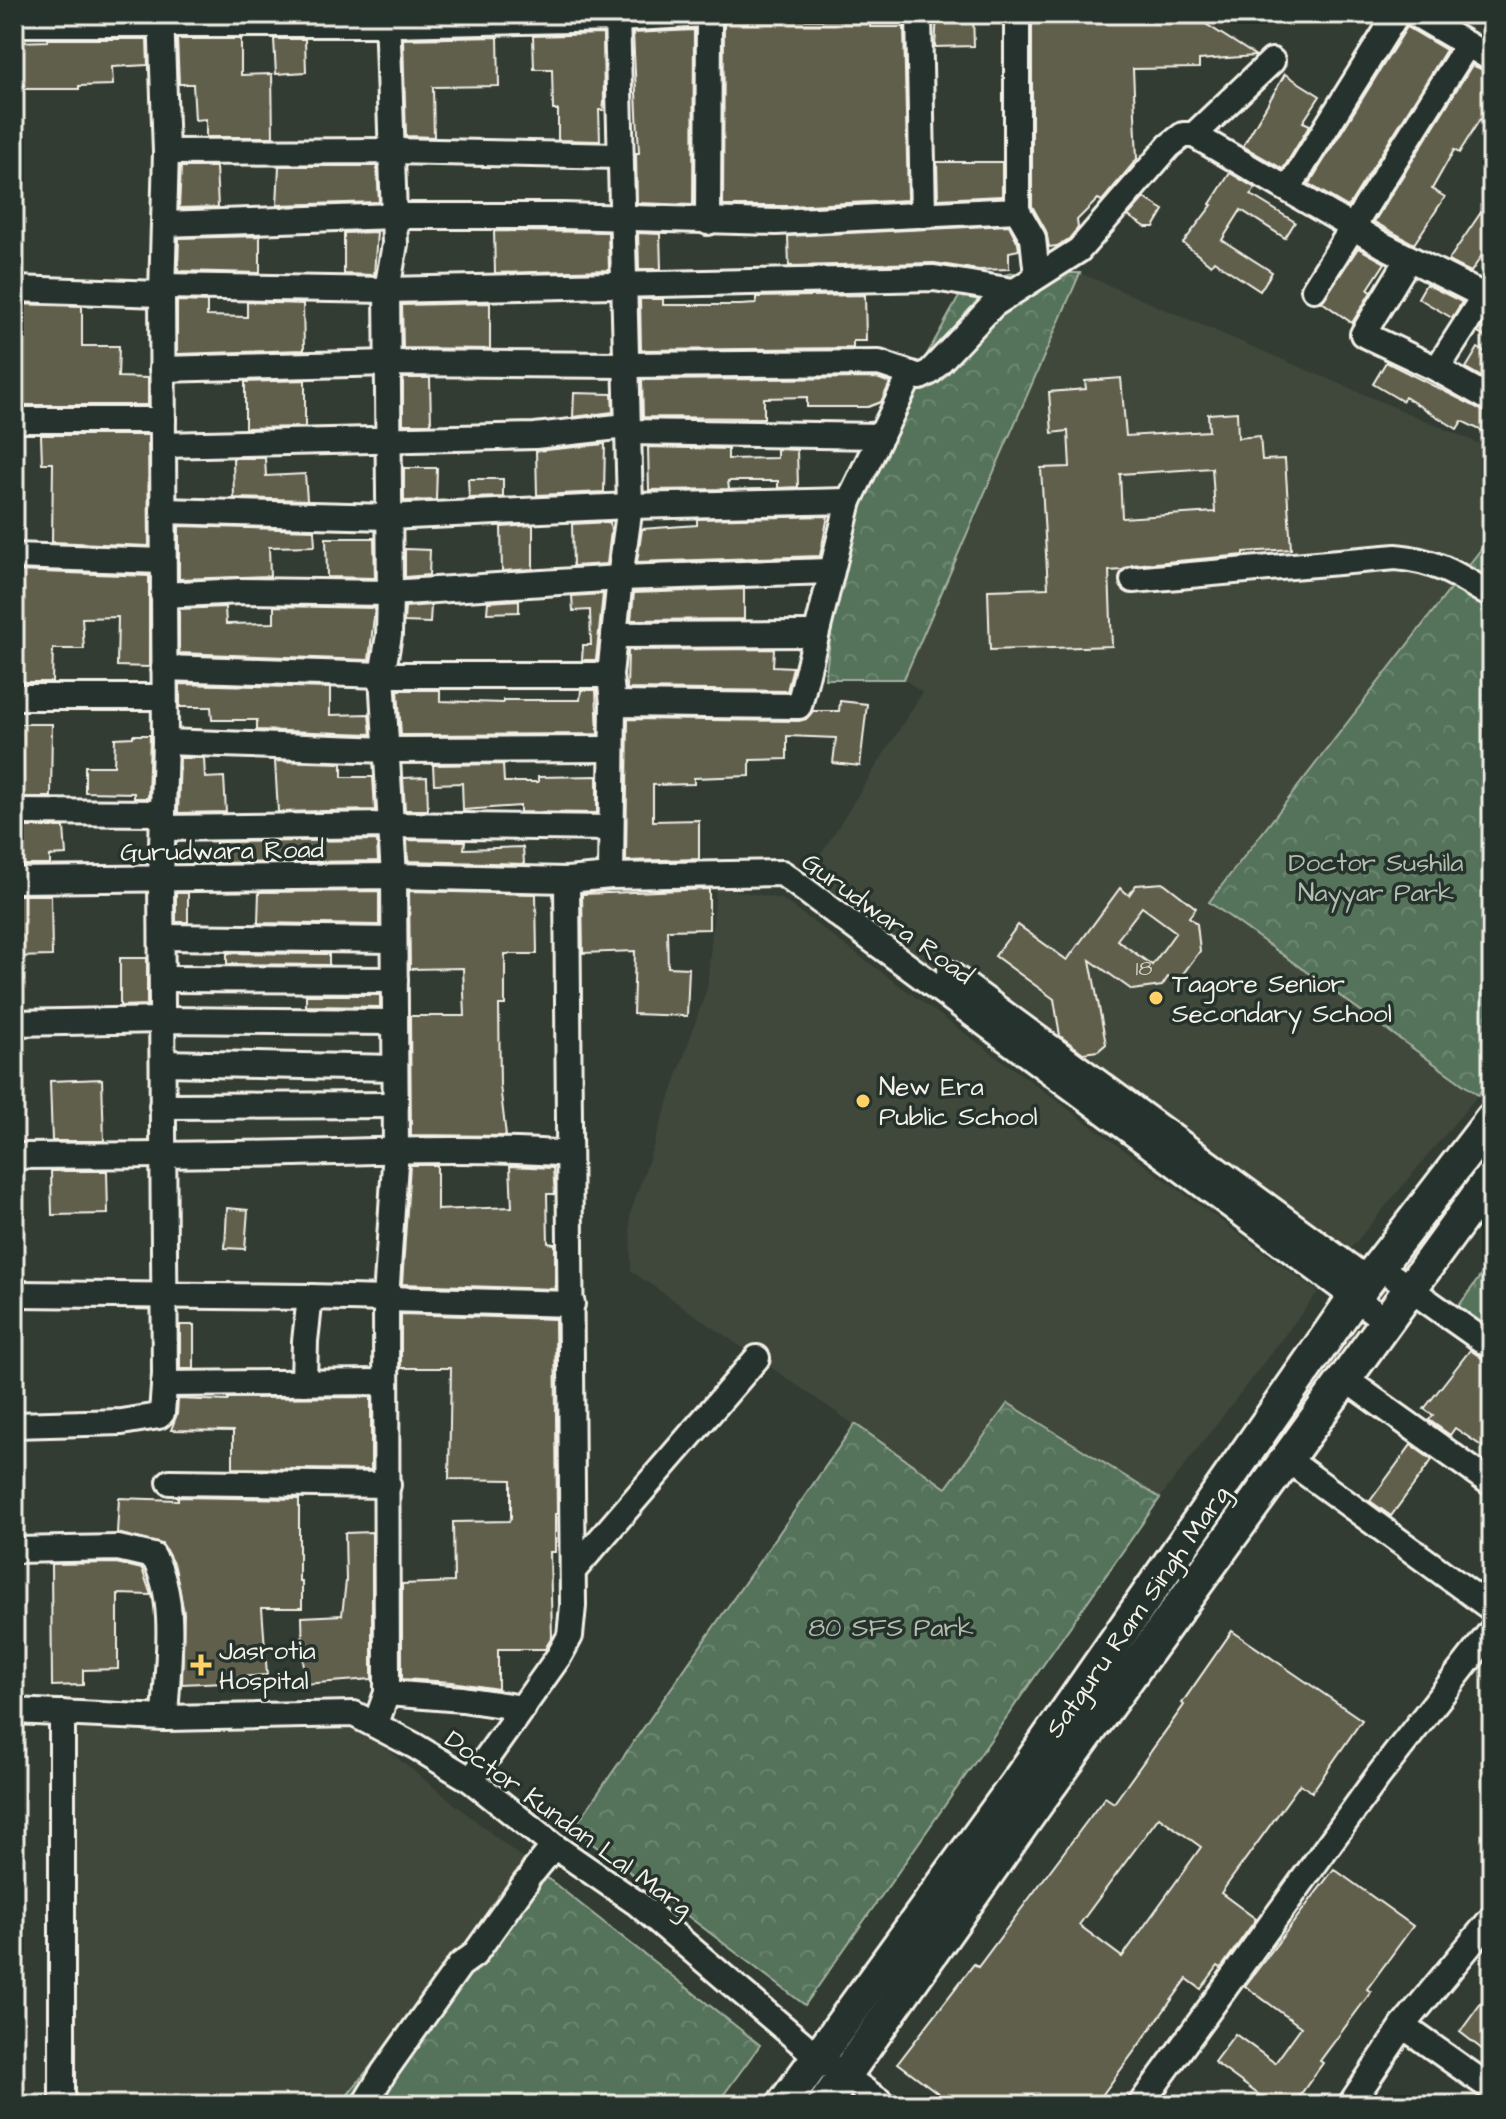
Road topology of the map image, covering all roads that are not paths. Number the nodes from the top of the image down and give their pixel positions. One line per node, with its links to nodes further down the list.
1 (708, 14): 6 (street); 22 (street)
2 (919, 14): 19 (street)
3 (1017, 14): 18 (street)
4 (1397, 14): 17 (street)
5 (1415, 14): 10 (street)
6 (617, 16): 8 (street); 16 (street)
7 (161, 19): 8 (street); 9 (street); 15 (street)
8 (388, 19): 14 (street)
9 (14, 24)
10 (1467, 45): 11 (street); 24 (street)
11 (1492, 59)
12 (1272, 61): 13 (street)
13 (1194, 135): 17 (street); 26 (street)
14 (392, 151): 15 (street); 16 (street); 20 (street)
15 (166, 152): 23 (street)
16 (619, 156): 21 (street)
17 (1288, 189): 24 (street)
18 (1017, 210): 19 (street); 26 (street)
19 (923, 215): 22 (street)
20 (394, 216): 21 (street); 23 (street); 31 (street)
21 (622, 218): 22 (street); 27 (street)
22 (708, 222)
23 (164, 224): 30 (street)
24 (1354, 225): 25 (street); 29 (street)
25 (1409, 258): 33 (street); 37 (street)
26 (1037, 276): 32 (street)
27 (623, 285): 31 (street); 32 (street); 35 (street)
28 (14, 289): 30 (street)
29 (1314, 289)
30 (162, 290): 31 (street); 36 (street)
31 (387, 290): 34 (street)
32 (1013, 291): 38 (street)
33 (1489, 294): 37 (street)
34 (390, 363): 35 (street); 36 (street); 44 (street)
35 (625, 365): 38 (street); 42 (street)
36 (162, 369): 41 (street)
37 (1437, 369): 39 (street)
38 (911, 374): 43 (street)
39 (1492, 400)
40 (14, 420): 41 (street)
41 (163, 420): 45 (street)
42 (627, 429): 43 (street); 44 (street); 47 (street)
43 (881, 436): 46 (street)
44 (391, 441): 45 (street); 49 (street)
45 (163, 445): 48 (street)
46 (849, 501): 47 (street); 52 (street)
47 (630, 506): 49 (street); 53 (street)
48 (163, 511): 49 (street); 51 (street)
49 (388, 517): 55 (street)
50 (14, 556): 51 (street)
51 (162, 561): 56 (street)
52 (831, 571): 53 (street); 58 (street)
53 (620, 578): 55 (street); 59 (street)
54 (1133, 580): 57 (street)
55 (390, 593): 56 (street); 61 (street)
56 (163, 595): 60 (street)
57 (1492, 596)
58 (815, 634): 59 (street); 65 (street)
59 (614, 635): 62 (street)
60 (164, 668): 61 (street); 64 (street)
61 (382, 675): 62 (street); 68 (street)
62 (610, 675): 65 (street)
63 (14, 697): 64 (street)
64 (164, 697): 66 (street)
65 (613, 704): 67 (street)
66 (165, 742): 68 (street); 70 (street)
67 (611, 749): 68 (street); 72 (street)
68 (388, 750): 71 (street)
69 (14, 812): 70 (street)
70 (163, 821): 71 (street); 76 (street)
71 (391, 825): 72 (street); 73 (street)
72 (611, 828): 74 (street)
73 (394, 876): 76 (street, Gurudwara Road); 77 (street, Gurudwara Road); 79 (street)
74 (611, 876): 77 (street, Gurudwara Road); 96 (street, Gurudwara Road)
75 (14, 880): 76 (street, Gurudwara Road)
76 (161, 880): 78 (street)
77 (567, 880): 92 (street)
78 (163, 937): 79 (street); 81 (street)
79 (394, 940): 82 (street)
80 (949, 973): 96 (street)
81 (163, 979): 82 (street); 83 (street)
82 (395, 980): 84 (street)
83 (163, 1020): 84 (street); 85 (street); 86 (street)
84 (395, 1022): 87 (street)
85 (14, 1023)
86 (163, 1063): 87 (street); 89 (street)
87 (395, 1068): 88 (street)
88 (396, 1105): 89 (street); 91 (street)
89 (162, 1106): 93 (street)
90 (1492, 1119): 96 (main road, Satguru Ram Singh Marg)
91 (396, 1149): 92 (street); 93 (street); 101 (street)
92 (569, 1154): 102 (street)
93 (163, 1155): 94 (street); 99 (street)
94 (14, 1156)
95 (1492, 1176): 97 (main road, Satguru Ram Singh Marg)
96 (1367, 1282): 97 (street); 103 (street, Gurudwara Road); 129 (main road, Satguru Ram Singh Marg)
97 (1410, 1287): 103 (main road, Satguru Ram Singh Marg); 104 (street)
98 (14, 1294): 99 (street)
99 (164, 1296): 100 (street); 109 (street)
100 (310, 1297): 101 (street); 108 (street)
101 (386, 1299): 102 (street); 107 (street)
102 (572, 1304): 116 (street)
103 (1386, 1321): 106 (main road, Satguru Ram Singh Marg)
104 (1492, 1347)
105 (757, 1358): 116 (street)
106 (1345, 1379): 111 (main road, Satguru Ram Singh Marg); 113 (street)
107 (385, 1382): 108 (street); 114 (street)
108 (304, 1383): 109 (street)
109 (164, 1384): 110 (street)
110 (14, 1425)
111 (1288, 1460): 117 (street); 130 (main road, Satguru Ram Singh Marg)
112 (170, 1482): 114 (street)
113 (1492, 1484)
114 (388, 1485): 119 (street)
115 (14, 1550): 123 (street)
116 (573, 1571): 120 (street)
117 (1492, 1609)
118 (1492, 1630): 137 (street)
119 (387, 1693): 120 (street); 124 (street)
120 (523, 1708): 125 (street)
121 (14, 1711): 122 (street, Doctor Kundan Lal Marg)
122 (62, 1713): 123 (street, Doctor Kundan Lal Marg); 132 (street)
123 (165, 1718): 124 (street, Doctor Kundan Lal Marg)
124 (376, 1723): 125 (street, Doctor Kundan Lal Marg)
125 (471, 1780): 126 (street, Doctor Kundan Lal Marg)
126 (554, 1846): 129 (street, Doctor Kundan Lal Marg); 133 (street)
127 (1492, 1918): 128 (street)
128 (1403, 2026): 131 (street); 138 (street)
129 (818, 2057): 130 (street, Doctor Kundan Lal Marg); 134 (main road, Satguru Ram Singh Marg)
130 (846, 2076): 135 (main road, Satguru Ram Singh Marg); 136 (street, Doctor Kundan Lal Marg)
131 (1492, 2089)
132 (62, 2105)
133 (364, 2105)
134 (783, 2105)
135 (824, 2105)
136 (885, 2105)
137 (1140, 2105)
138 (1350, 2105)

